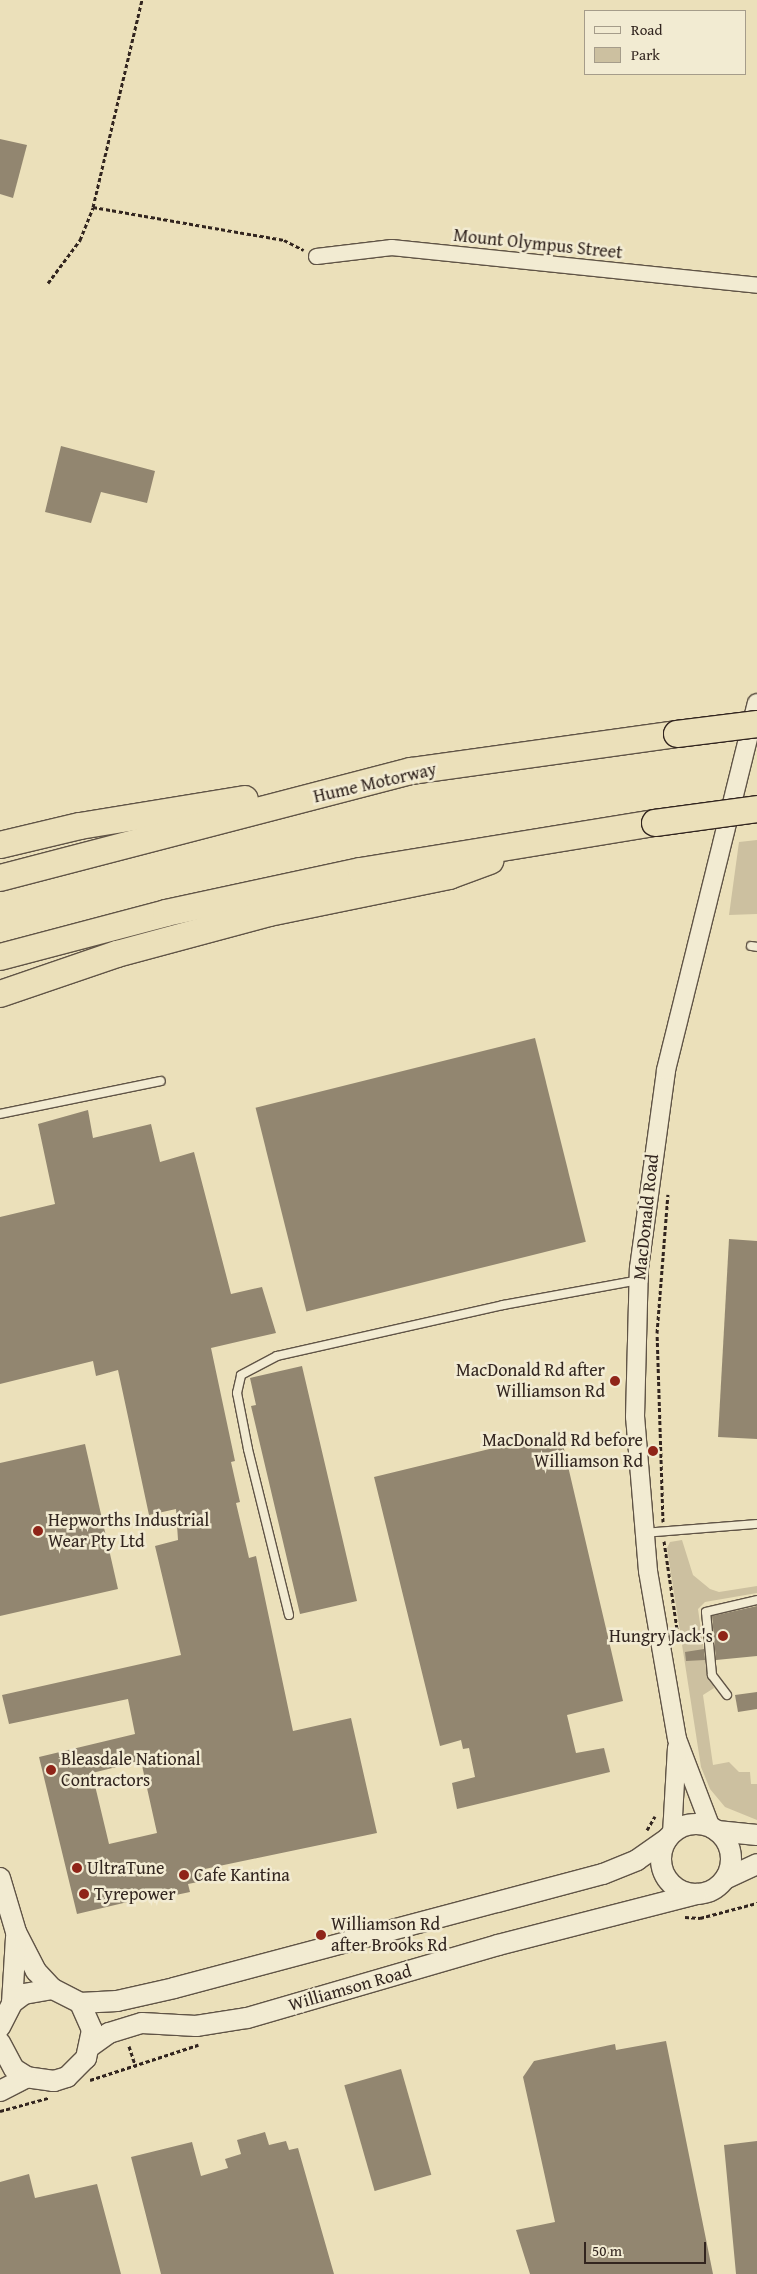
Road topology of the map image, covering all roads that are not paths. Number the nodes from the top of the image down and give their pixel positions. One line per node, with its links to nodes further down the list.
1 (316, 256): 2 (street, Mount Olympus Street)
2 (757, 285)
3 (757, 703): 14 (street, MacDonald Road)
4 (757, 724): 5 (highway, Hume Motorway, bridge)
5 (411, 772): 8 (highway); 9 (highway, Hume Motorway)
6 (757, 809): 7 (highway, bridge)
7 (559, 837): 10 (highway); 11 (highway)
8 (0, 845)
9 (0, 878)
10 (0, 957)
11 (0, 994)
12 (161, 1081): 13 (lane)
13 (0, 1114)
14 (639, 1280): 16 (street, MacDonald Road); 18 (lane)
15 (757, 1524): 16 (lane)
16 (644, 1533): 20 (street, MacDonald Road)
17 (757, 1600): 19 (lane)
18 (289, 1615)
19 (727, 1695)
20 (677, 1740): 21 (street, MacDonald Road); 23 (street, MacDonald Road)
21 (714, 1829): 22 (main road); 23 (main road); 26 (main road)
22 (757, 1835)
23 (669, 1836): 27 (main road); 31 (main road)
24 (757, 1864): 26 (main road)
25 (0, 1878): 28 (main road)
26 (725, 1879): 27 (main road)
27 (697, 1894): 34 (main road, Williamson Road)
28 (16, 1932): 29 (main road); 30 (main road)
29 (53, 1989): 30 (main road); 31 (main road)
30 (12, 2003): 32 (main road)
31 (80, 2003): 34 (main road)
32 (0, 2027)
33 (0, 2043): 35 (main road)
34 (91, 2046): 35 (main road)
35 (28, 2077): 36 (main road)
36 (0, 2091)

